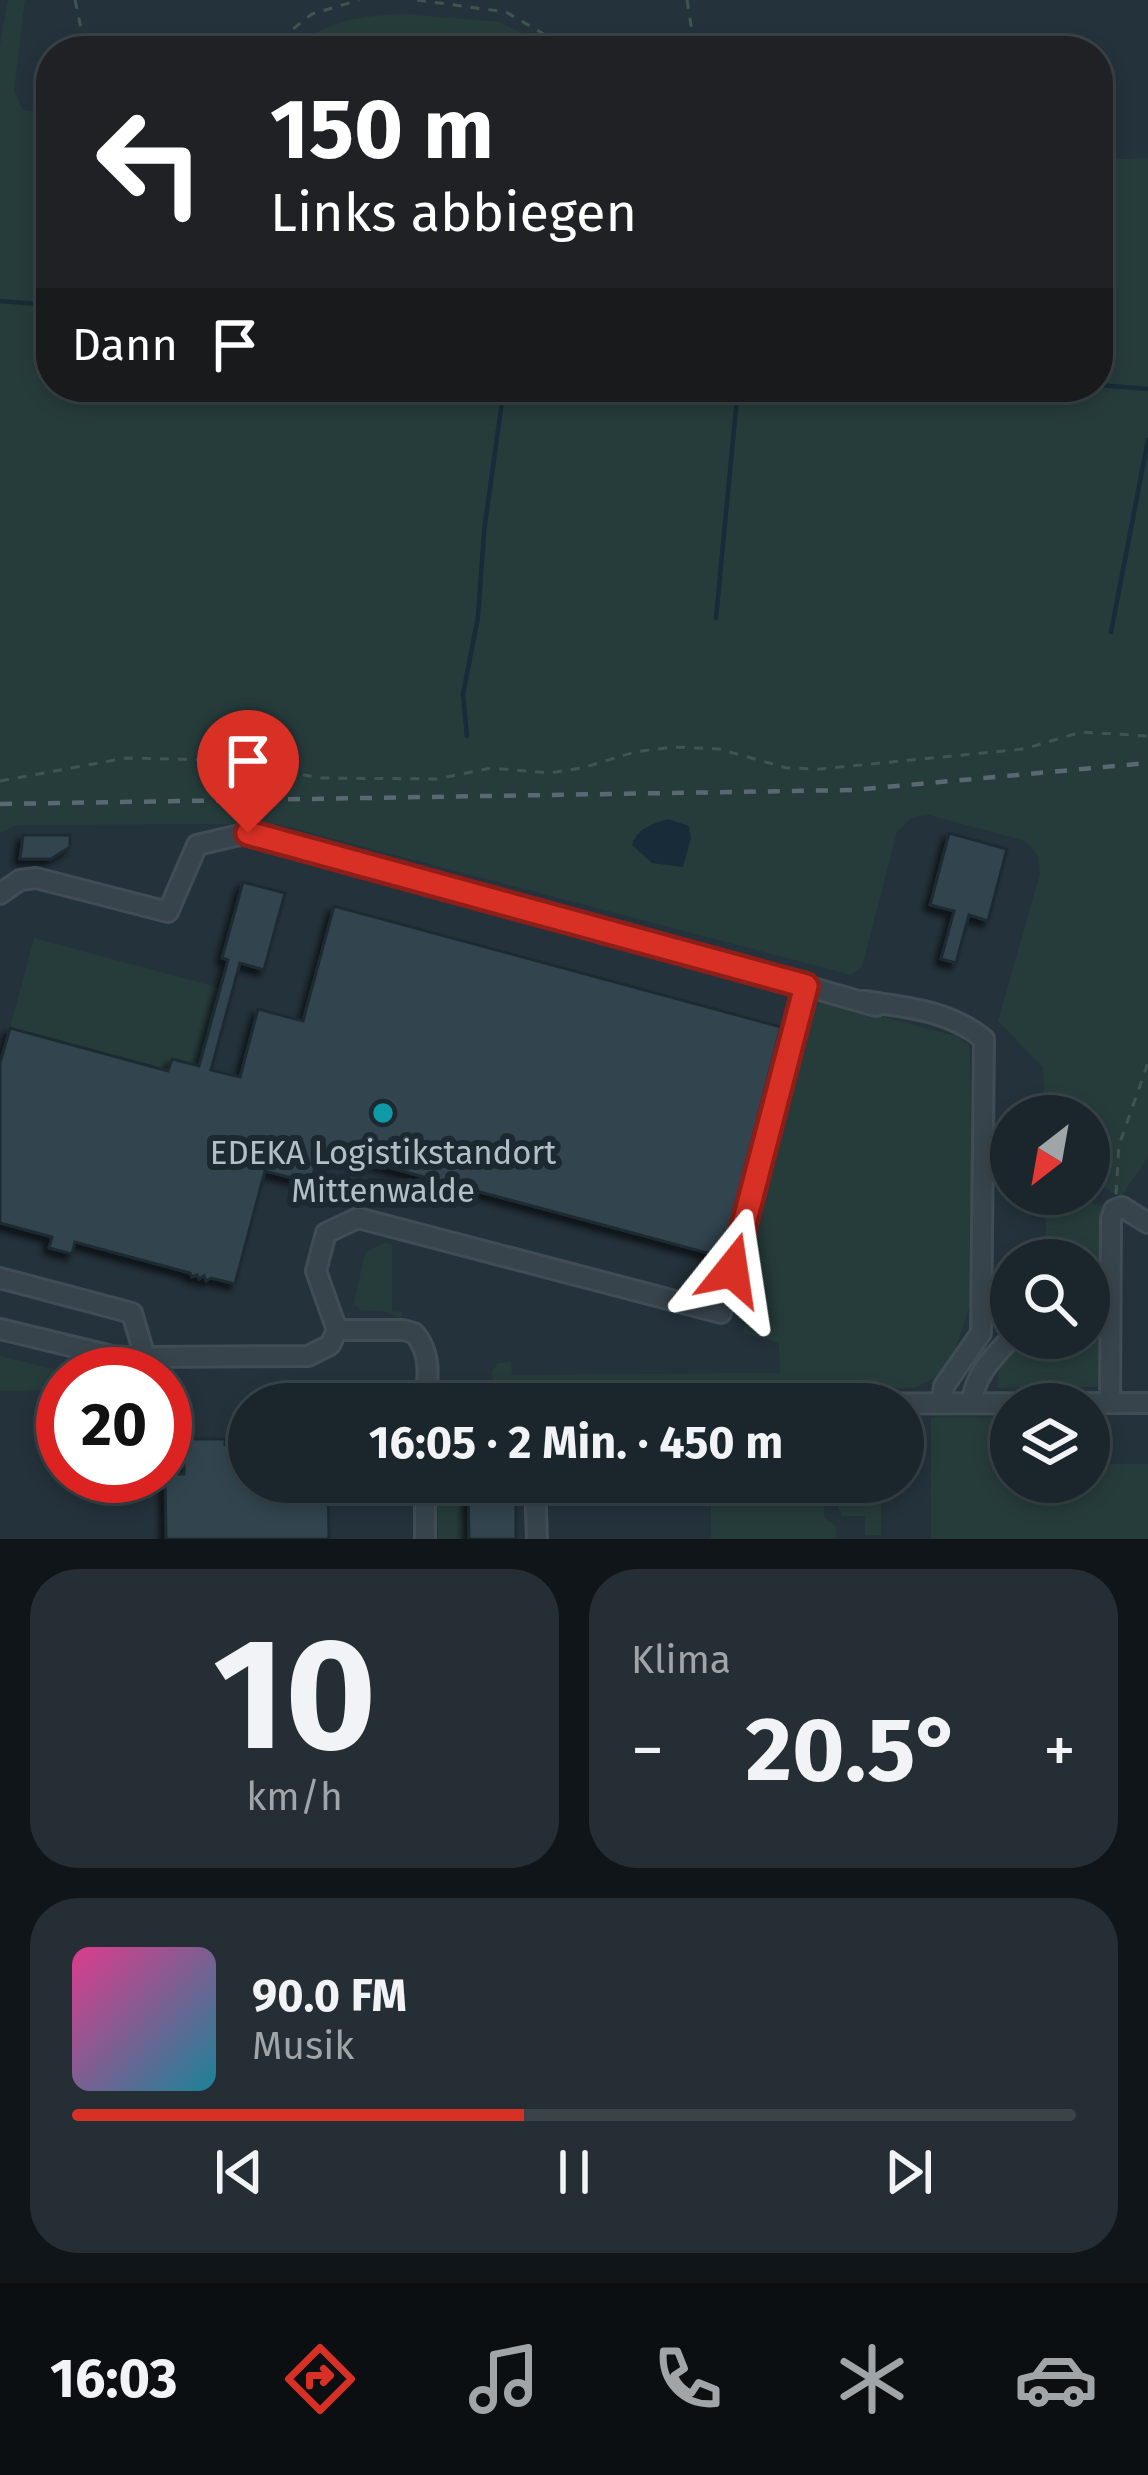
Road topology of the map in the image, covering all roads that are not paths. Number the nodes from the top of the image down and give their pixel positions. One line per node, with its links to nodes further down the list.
1 (0, 894): 2 (street)
2 (806, 986): 5 (street); 8 (street)
3 (1148, 1223): 18 (street)
4 (0, 1278): 10 (street)
5 (982, 1318): 6 (street); 15 (street)
6 (990, 1324)
7 (0, 1328): 9 (street)
8 (337, 1330): 11 (street); 13 (street)
9 (76, 1347)
10 (142, 1347)
11 (192, 1357)
12 (991, 1359): 16 (street)
13 (425, 1383)
14 (924, 1402): 15 (street)
15 (942, 1402): 16 (street)
16 (971, 1402): 17 (street)
17 (990, 1402)
18 (1110, 1403): 19 (street)
19 (1148, 1403)
20 (425, 1503): 22 (street)
21 (536, 1503): 23 (street)
22 (425, 1539)
23 (537, 1539)

